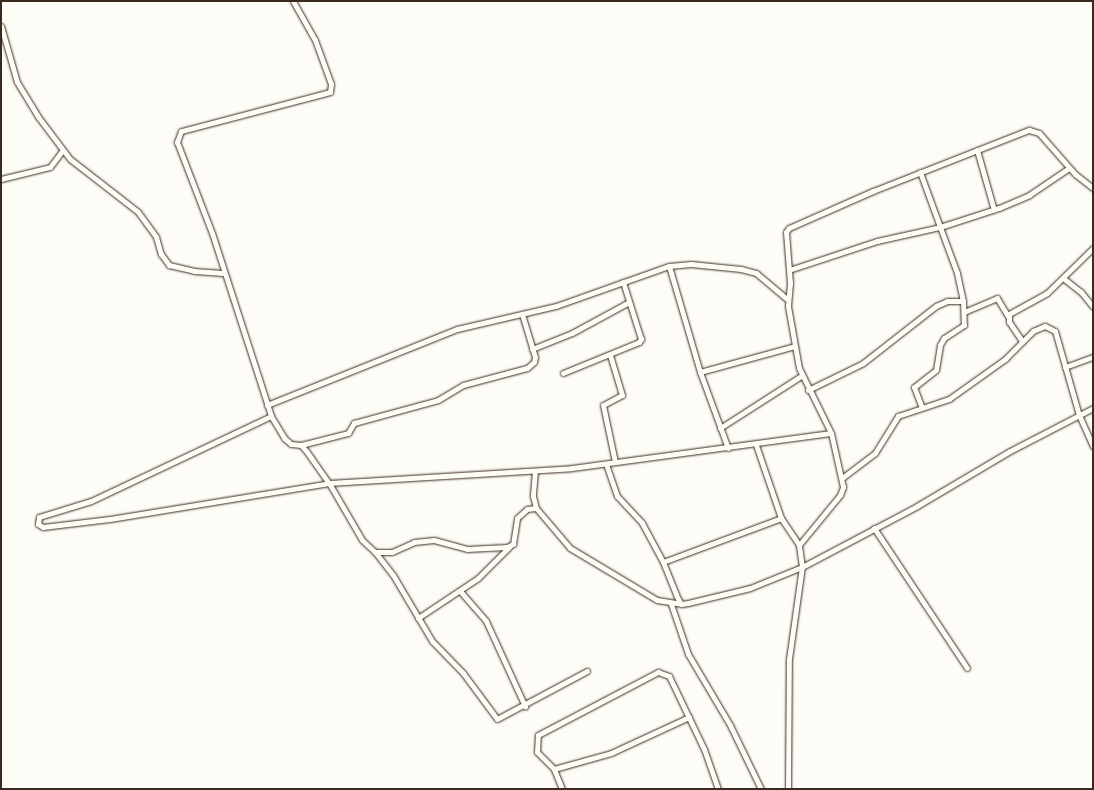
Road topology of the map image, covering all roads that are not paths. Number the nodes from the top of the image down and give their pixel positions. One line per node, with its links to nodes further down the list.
1 (293, 1): 14 (street)
2 (1, 26): 4 (street)
3 (977, 150): 5 (street); 6 (street); 9 (street)
4 (62, 151): 7 (street); 14 (street)
5 (1069, 168): 8 (street); 9 (street)
6 (920, 172): 10 (street); 13 (street)
7 (1, 179)
8 (1093, 188)
9 (994, 210): 10 (street)
10 (940, 227): 13 (street); 18 (street)
11 (1093, 248): 15 (street)
12 (669, 266): 16 (street); 17 (street); 30 (street)
13 (788, 270): 17 (street)
14 (223, 273): 34 (street)
15 (1063, 278): 20 (street); 23 (street)
16 (623, 282): 19 (street); 22 (street)
17 (787, 299): 25 (street)
18 (963, 301): 21 (street); 33 (street)
19 (629, 302): 26 (street); 27 (street)
20 (1093, 307)
21 (964, 312): 23 (street); 35 (street)
22 (522, 314): 26 (street); 34 (street)
23 (1008, 316): 24 (street)
24 (1022, 341): 29 (street); 35 (street)
25 (795, 346): 30 (street); 32 (street)
26 (532, 348): 41 (street)
27 (610, 355): 31 (street); 45 (street)
28 (1093, 357): 29 (street)
29 (1065, 366): 37 (street)
30 (700, 372): 39 (street)
31 (563, 373)
32 (801, 376): 33 (street); 39 (street)
33 (808, 390): 40 (street)
34 (267, 405): 38 (street)
35 (922, 408): 48 (street)
36 (1093, 408): 37 (street)
37 (1079, 415): 43 (street); 52 (street)
38 (271, 416): 41 (street); 49 (street)
39 (720, 428): 44 (street)
40 (832, 433): 42 (street); 48 (street)
41 (301, 445): 49 (street)
42 (756, 445): 44 (street); 51 (street)
43 (1093, 446)
44 (728, 448): 45 (street)
45 (615, 462): 46 (street)
46 (606, 464): 47 (street); 56 (street)
47 (535, 471): 49 (street); 50 (street)
48 (842, 478): 54 (street)
49 (329, 482): 55 (street)
50 (536, 508): 53 (street); 59 (street)
51 (781, 518): 54 (street); 56 (street)
52 (874, 528): 57 (street); 62 (street)
53 (513, 544): 55 (street); 58 (street)
54 (799, 545): 57 (street)
55 (375, 552): 61 (street)
56 (663, 562): 60 (street)
57 (802, 567): 60 (street); 70 (street)
58 (460, 591): 61 (street); 64 (street)
59 (671, 604): 60 (street); 69 (street)
60 (681, 604)
61 (418, 618): 64 (street)
62 (967, 668)
63 (587, 671): 64 (street)
64 (525, 706)
65 (689, 717): 66 (street); 66 (street); 68 (street)
66 (554, 769): 67 (street)
67 (562, 789)
68 (718, 789)
69 (761, 789)
70 (788, 789)

